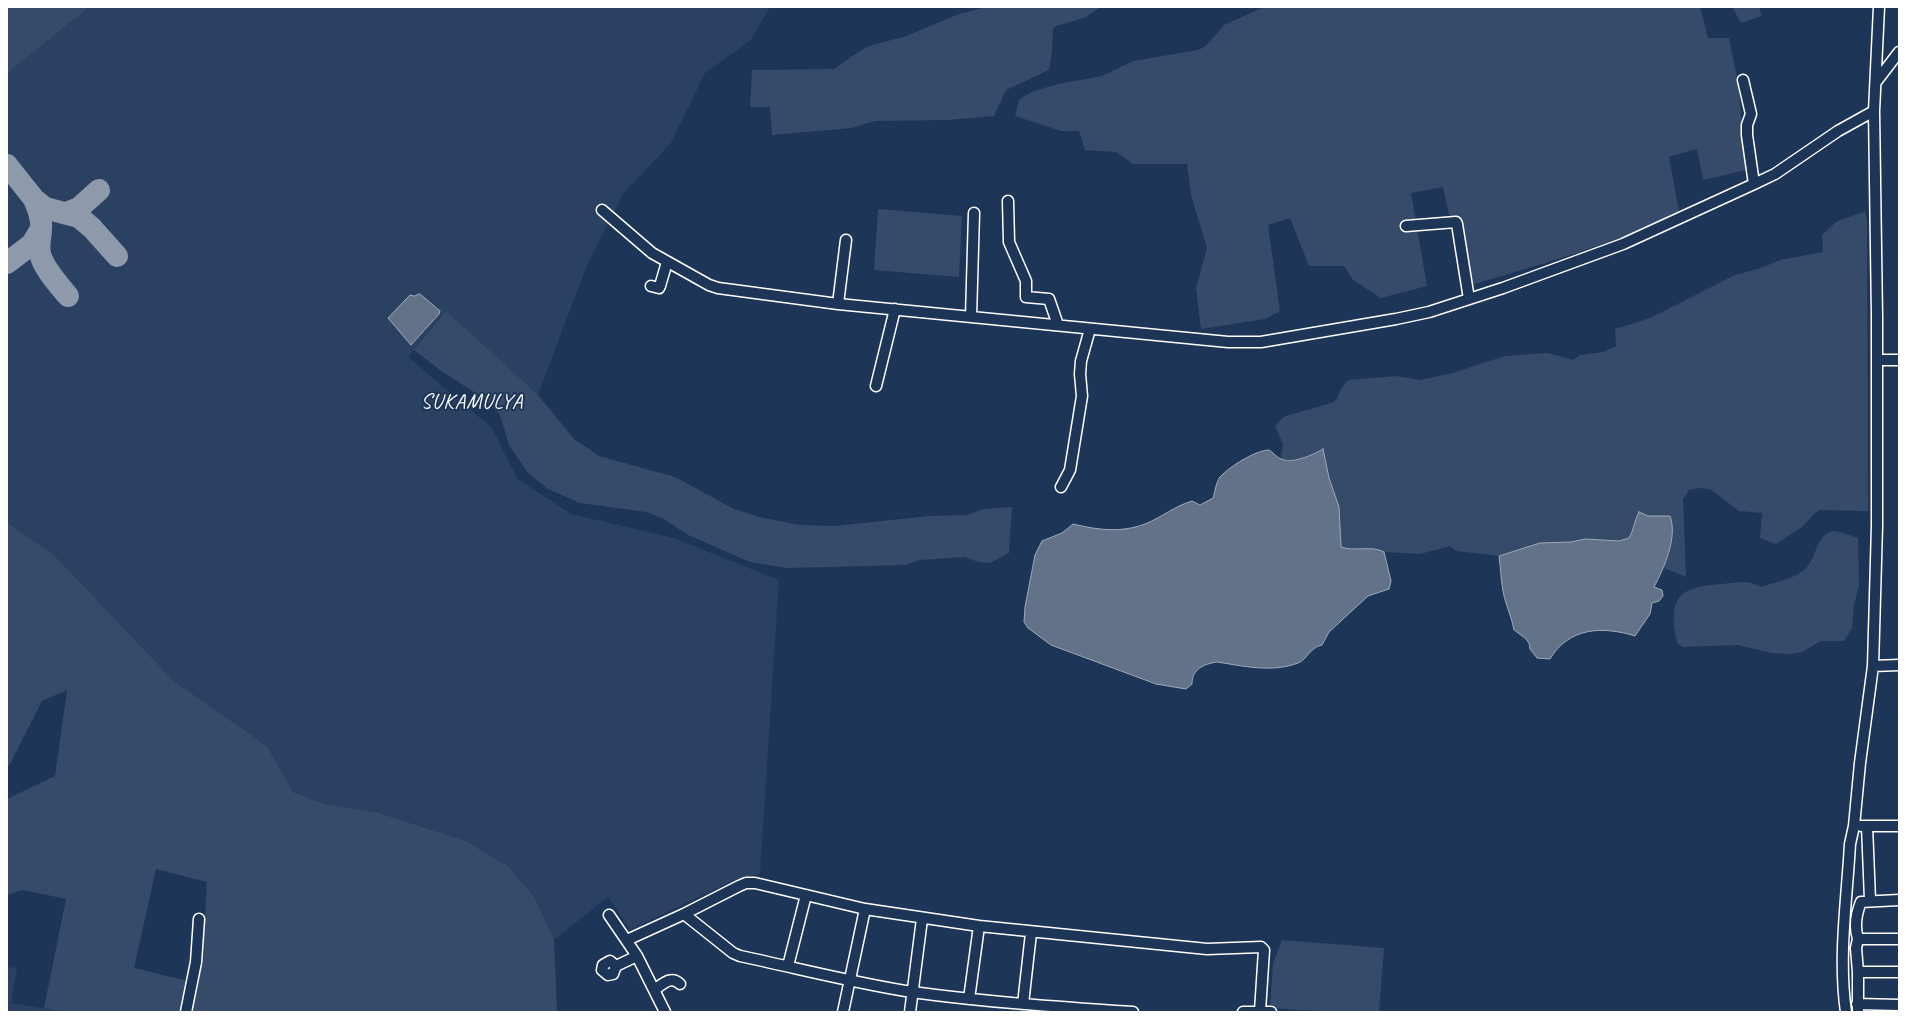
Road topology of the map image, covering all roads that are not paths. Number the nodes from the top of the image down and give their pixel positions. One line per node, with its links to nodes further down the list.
1 (1879, 7): 4 (street)
2 (1899, 52): 4 (street)
3 (1743, 80): 6 (street)
4 (1876, 82): 5 (street)
5 (1874, 111): 6 (street); 20 (street)
6 (1754, 184): 14 (street)
7 (1008, 201): 18 (street)
8 (602, 210): 12 (street)
9 (974, 213): 17 (street)
10 (1406, 226): 14 (street)
11 (846, 240): 15 (street)
12 (667, 262): 13 (street); 15 (street)
13 (651, 286)
14 (1469, 299): 19 (street)
15 (838, 304): 16 (street)
16 (895, 309): 17 (street); 22 (street)
17 (971, 317): 18 (street)
18 (1058, 325): 19 (street)
19 (1090, 329): 23 (street)
20 (1877, 360): 21 (street); 25 (street)
21 (1899, 360)
22 (876, 386)
23 (1061, 487)
24 (1899, 665): 25 (street)
25 (1873, 666): 26 (street)
26 (1854, 826): 27 (street); 64 (street)
27 (1867, 826): 28 (street); 30 (street)
28 (1899, 826)
29 (806, 895): 32 (street); 33 (street); 44 (street)
30 (1870, 900): 31 (street); 39 (street)
31 (1899, 900)
32 (865, 909): 36 (street); 47 (street)
33 (684, 914): 41 (street); 44 (street)
34 (609, 915): 41 (street)
35 (199, 919): 57 (street)
36 (922, 919): 37 (street); 50 (street)
37 (979, 926): 38 (street); 51 (street)
38 (1031, 933): 52 (street); 56 (street)
39 (1858, 939): 40 (street); 45 (street)
40 (1899, 939)
41 (627, 940): 42 (street)
42 (637, 956): 43 (street); 49 (street)
43 (616, 966)
44 (788, 966): 47 (street)
45 (1858, 972): 46 (street); 55 (street)
46 (1899, 972)
47 (849, 980): 50 (street); 59 (street)
48 (680, 984): 49 (street)
49 (654, 990): 58 (street)
50 (912, 992): 51 (street); 60 (street)
51 (969, 999): 52 (street)
52 (1023, 1004): 61 (street)
53 (1899, 1005): 54 (street)
54 (1878, 1007): 55 (street)
55 (1858, 1008)
56 (1260, 1011): 62 (street); 63 (street)
57 (186, 1012)
58 (665, 1012)
59 (843, 1012)
60 (910, 1012)
61 (1133, 1012)
62 (1243, 1012)
63 (1271, 1012)
64 (1846, 1012)

